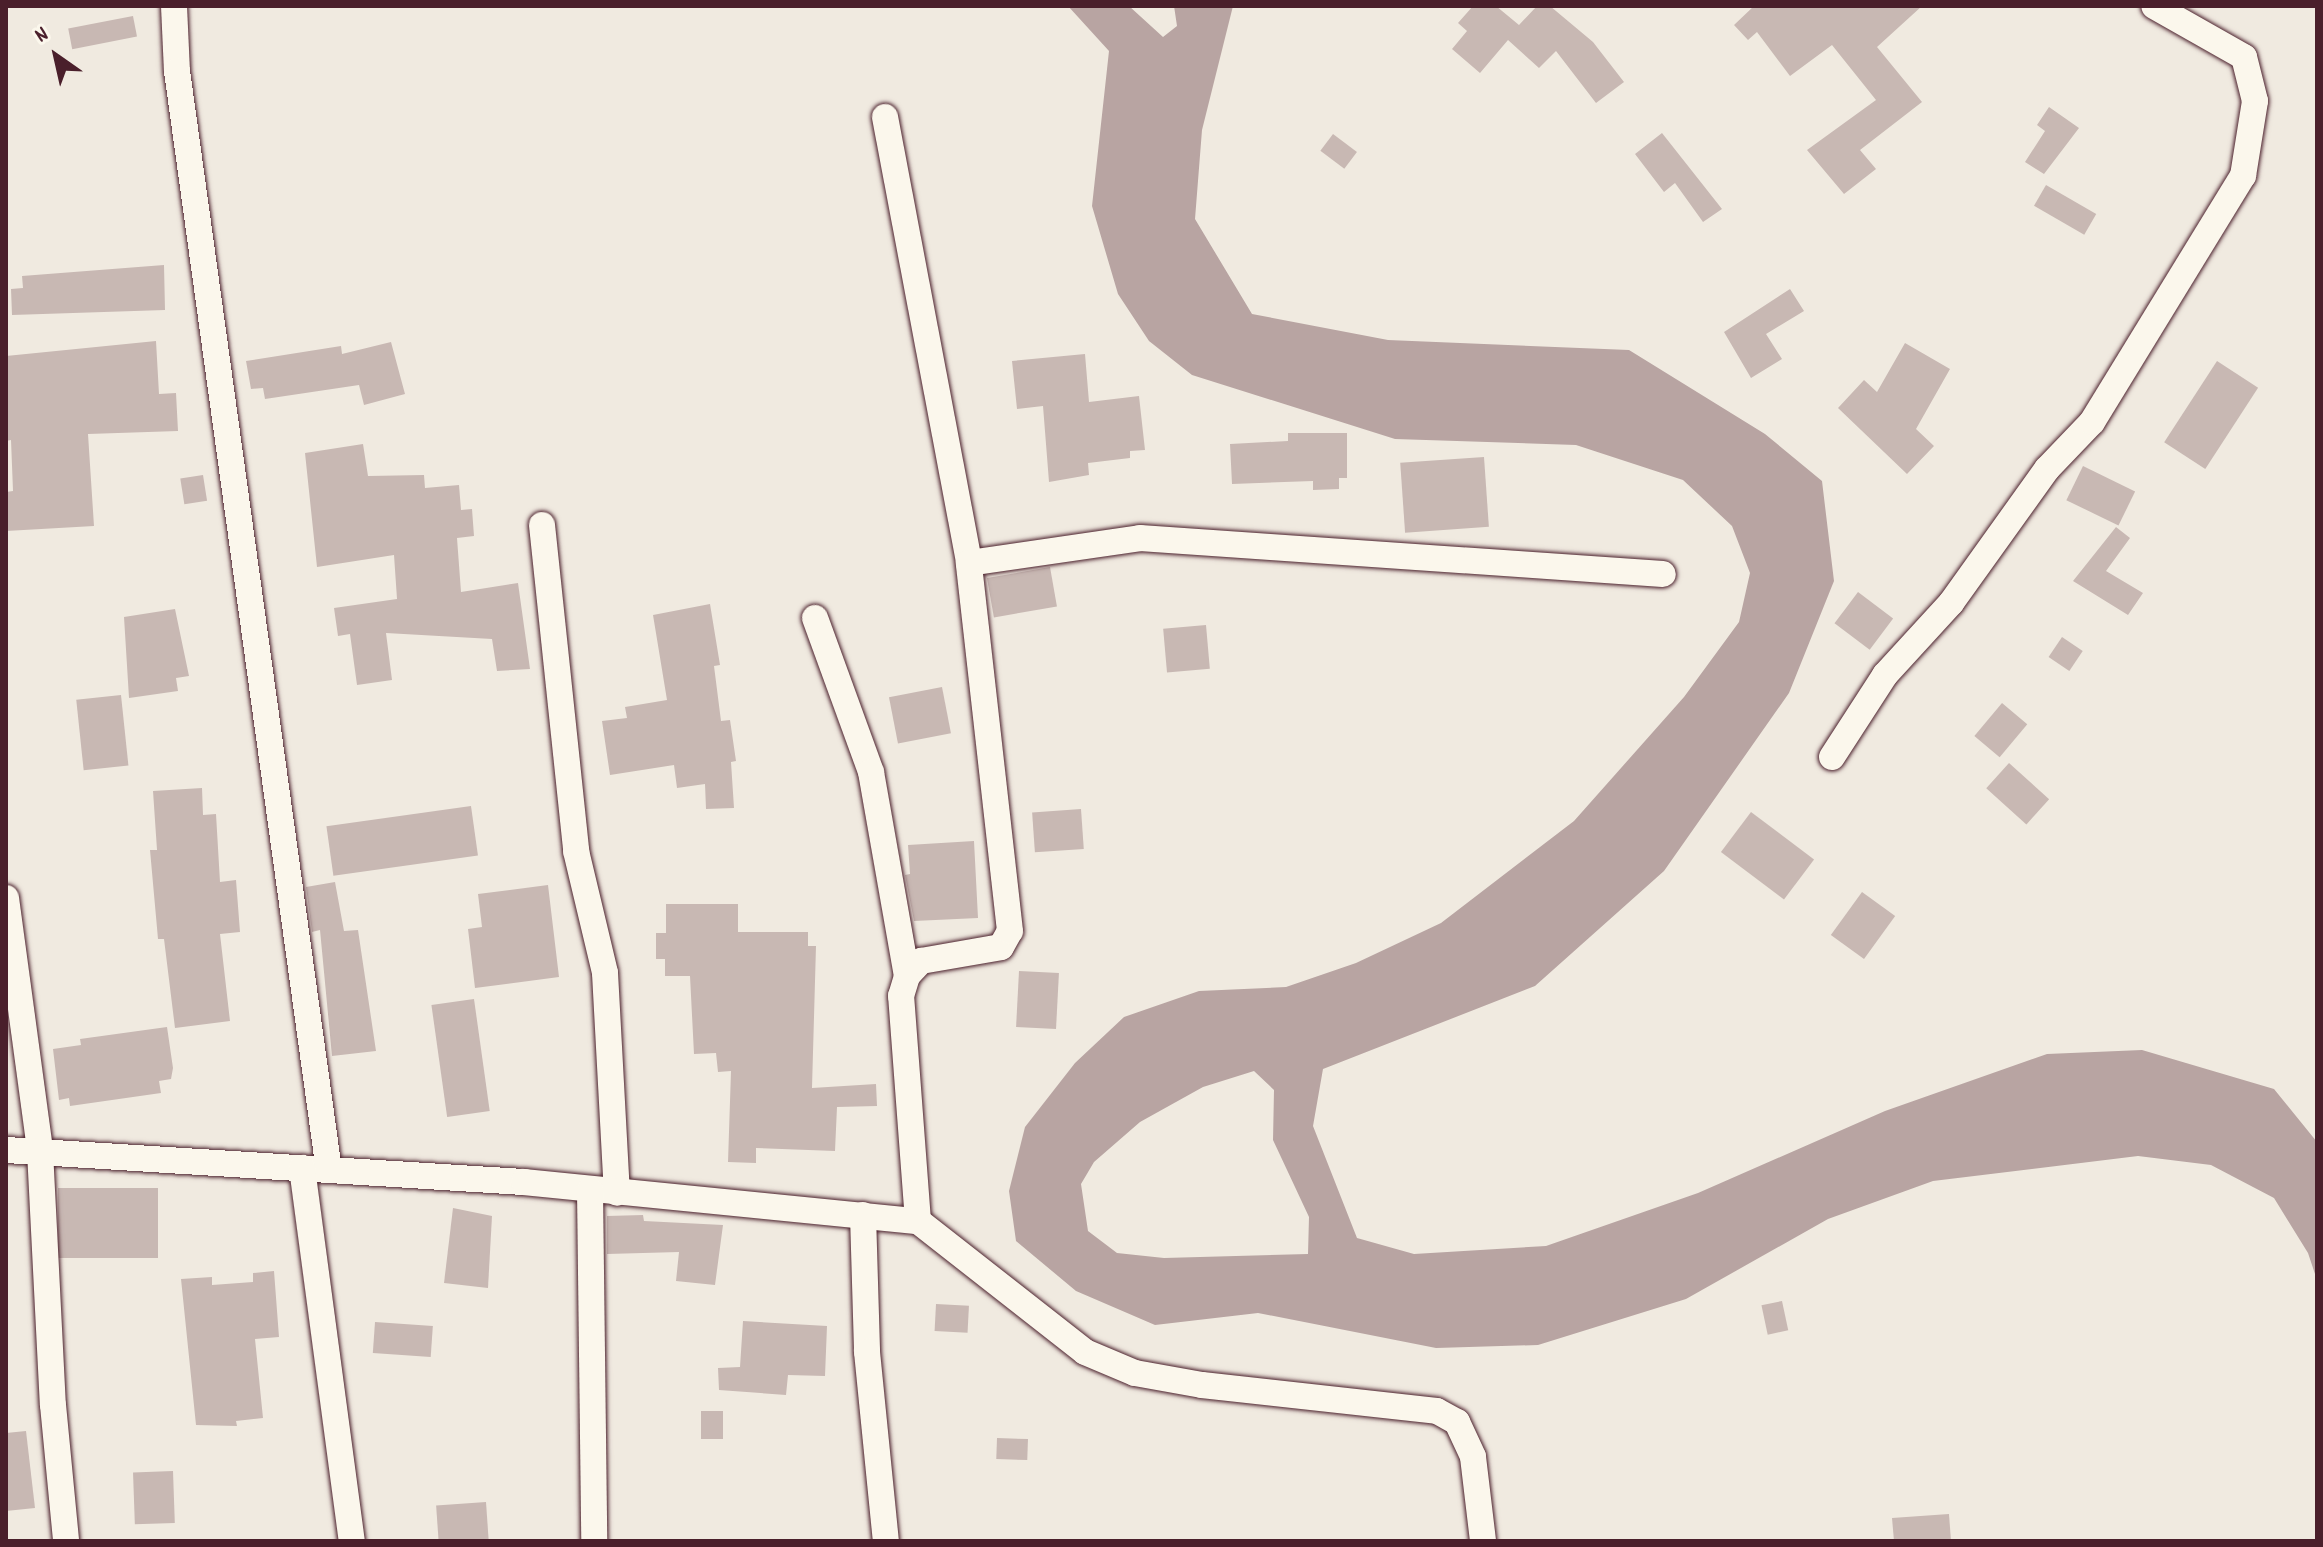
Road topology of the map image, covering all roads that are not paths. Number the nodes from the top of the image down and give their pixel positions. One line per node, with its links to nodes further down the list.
1 (174, 6): 14 (street)
2 (2154, 6): 8 (street)
3 (885, 117): 5 (street)
4 (542, 525): 16 (street)
5 (969, 563): 6 (street); 10 (street)
6 (1663, 574)
7 (815, 618): 10 (street)
8 (1832, 757)
9 (6, 898): 12 (street)
10 (907, 976): 18 (street)
11 (6, 1150): 12 (street)
12 (40, 1151): 13 (street); 19 (street)
13 (302, 1168): 14 (street); 20 (street)
14 (329, 1170): 15 (street)
15 (590, 1190): 16 (street); 21 (street)
16 (617, 1193): 17 (street)
17 (863, 1215): 18 (street); 22 (street)
18 (918, 1221): 23 (street)
19 (66, 1541)
20 (352, 1541)
21 (594, 1541)
22 (886, 1541)
23 (1483, 1541)

